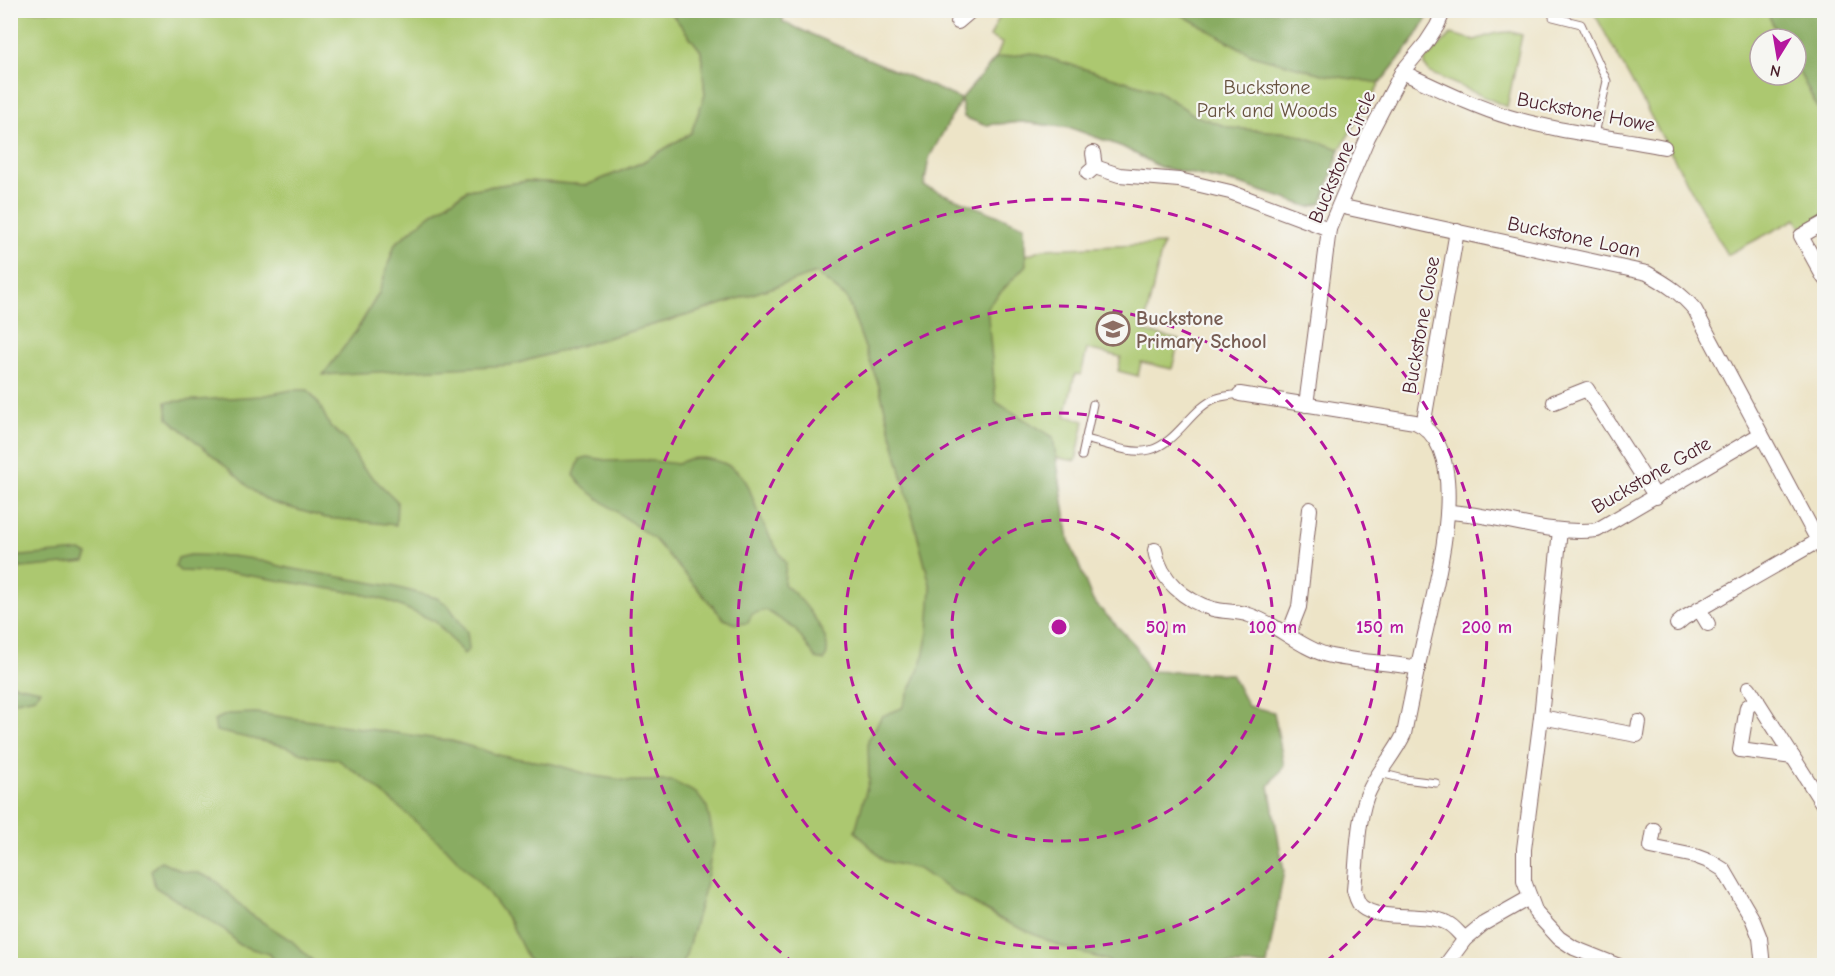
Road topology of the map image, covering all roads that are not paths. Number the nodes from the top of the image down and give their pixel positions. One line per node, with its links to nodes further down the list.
1 (972, 10): 4 (street)
2 (1444, 10): 5 (street, Buckstone Circle)
3 (1552, 16): 6 (lane)
4 (958, 22)
5 (1402, 72): 6 (street, Buckstone Howe); 9 (street, Buckstone Circle)
6 (1594, 134): 7 (street, Buckstone Howe)
7 (1664, 147)
8 (1092, 164): 11 (street)
9 (1339, 206): 11 (street, Buckstone Circle); 12 (street, Buckstone Loan)
10 (1824, 223): 13 (street)
11 (1329, 229): 17 (street, Buckstone Circle)
12 (1457, 231): 18 (street, Buckstone Close); 19 (street, Buckstone Loan)
13 (1824, 278)
14 (1240, 394): 17 (street); 20 (lane)
15 (1554, 402): 22 (street)
16 (1093, 404): 20 (lane)
17 (1306, 405): 18 (street)
18 (1423, 426): 24 (street)
19 (1761, 434): 22 (street, Buckstone Gate); 26 (street, Buckstone Loan)
20 (1085, 438): 21 (lane)
21 (1082, 456)
22 (1656, 497): 25 (street, Buckstone Gate)
23 (1310, 509): 31 (street)
24 (1448, 512): 25 (street, Buckstone Gate); 32 (street)
25 (1560, 530): 35 (street)
26 (1821, 547): 28 (street)
27 (1155, 550): 31 (street)
28 (1699, 609): 29 (street); 30 (street)
29 (1677, 624)
30 (1708, 624)
31 (1288, 635): 32 (street)
32 (1418, 668): 38 (street)
33 (1749, 688): 34 (street)
34 (1757, 700): 37 (street); 37 (street)
35 (1541, 717): 36 (street); 42 (street)
36 (1639, 722)
37 (1793, 757): 40 (street)
38 (1380, 773): 39 (lane); 43 (street)
39 (1436, 783)
40 (1824, 806)
41 (1654, 830): 46 (street)
42 (1529, 898): 43 (street); 45 (street)
43 (1465, 939): 44 (street)
44 (1445, 966)
45 (1619, 966)
46 (1763, 966)

